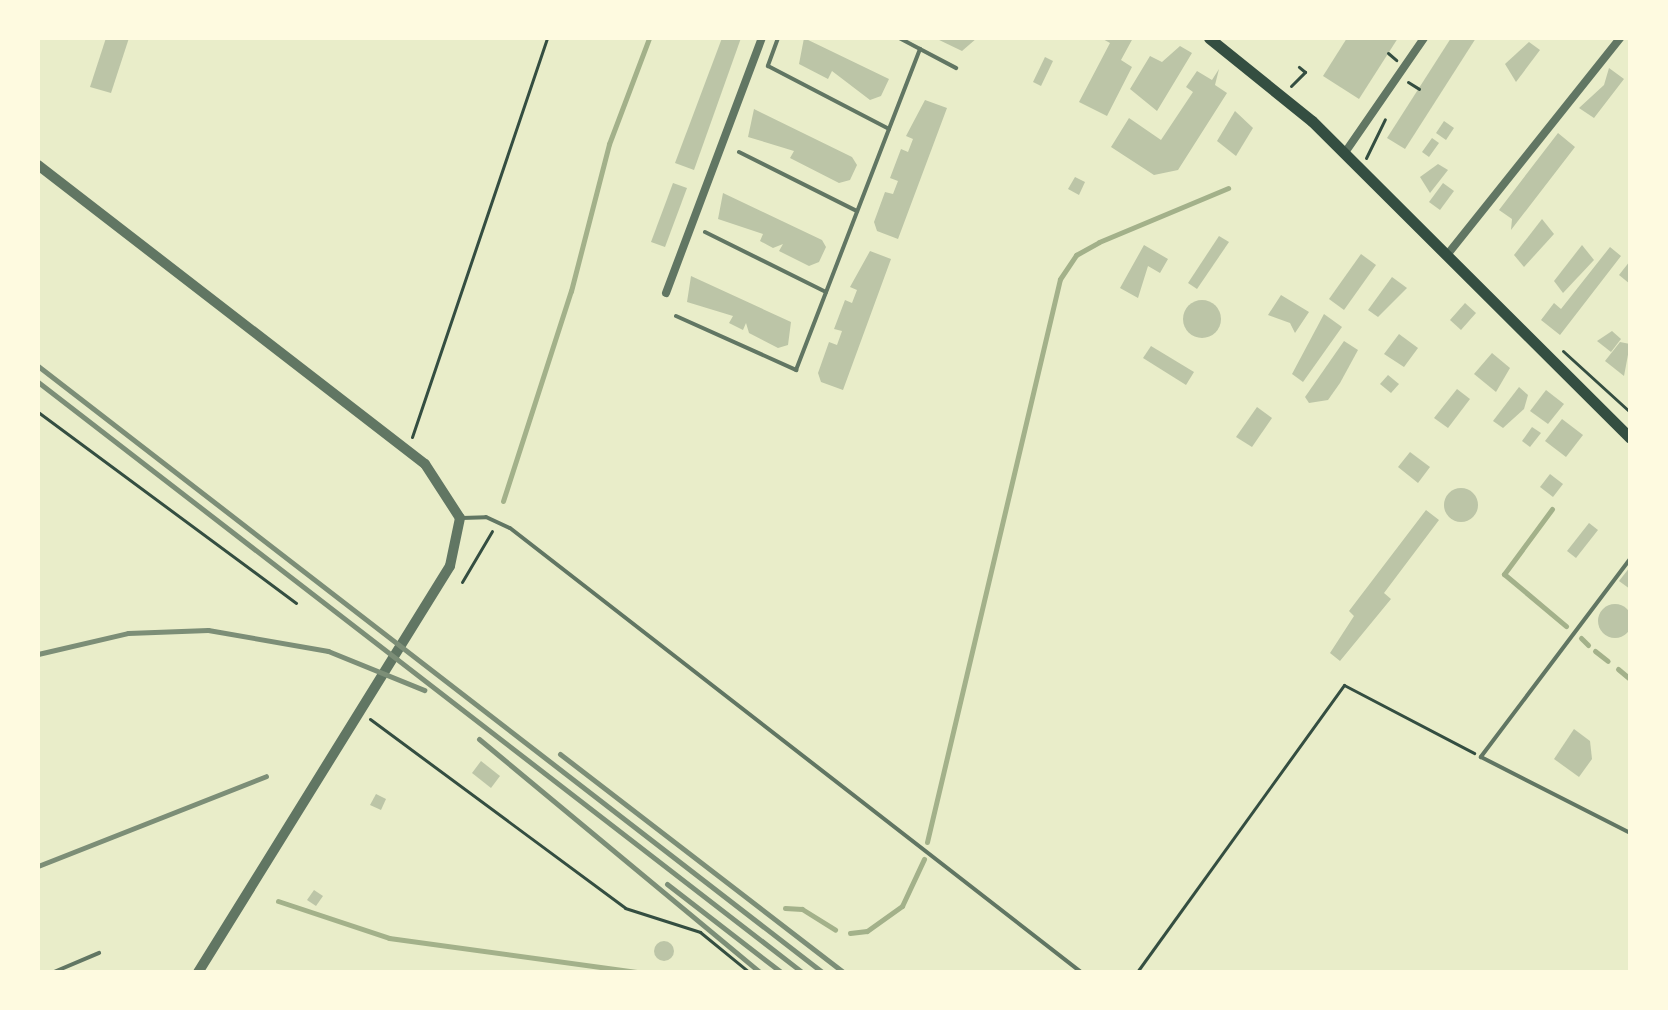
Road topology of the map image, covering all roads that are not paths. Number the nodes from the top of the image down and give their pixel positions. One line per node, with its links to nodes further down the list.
1 (762, 38): 17 (street)
2 (778, 38): 9 (lane)
3 (899, 38): 7 (lane)
4 (1209, 38): 11 (main road)
5 (1424, 38): 11 (street)
6 (1620, 38): 15 (street)
7 (920, 49): 8 (lane); 9 (lane)
8 (956, 68)
9 (889, 129): 13 (lane)
10 (739, 152): 13 (lane)
11 (1344, 154): 15 (main road)
12 (38, 165): 20 (street)
13 (857, 211): 16 (lane)
14 (705, 232): 16 (lane)
15 (1447, 255): 19 (main road)
16 (826, 292): 18 (lane)
17 (666, 293)
18 (676, 316)
19 (1630, 438)
20 (460, 518): 25 (street); 26 (lane)
21 (1630, 559): 22 (lane)
22 (1630, 833)
23 (99, 953): 24 (lane)
24 (54, 972)
25 (198, 972)
26 (1081, 972)

